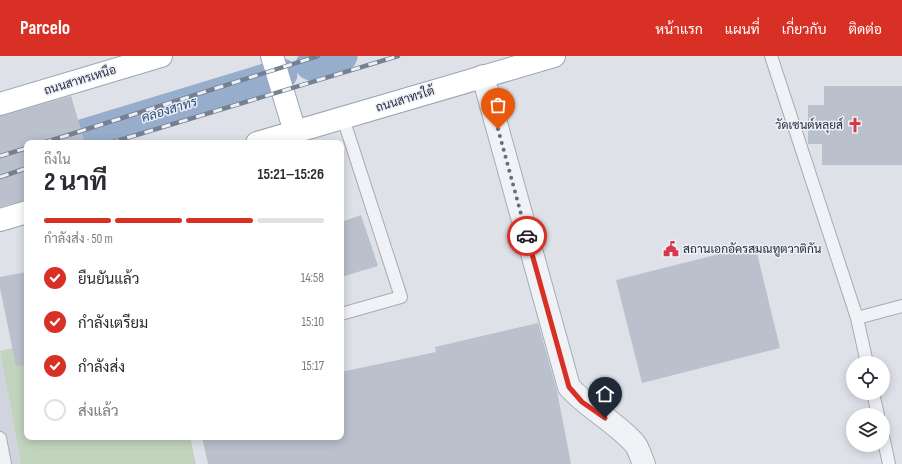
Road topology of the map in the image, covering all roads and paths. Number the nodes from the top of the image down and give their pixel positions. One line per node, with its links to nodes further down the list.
1 (161, 56): 6 (main road, ถนนสาทรเหนือ)
2 (272, 56): 8 (main road)
3 (554, 56): 5 (main road, ถนนสาทรใต้)
4 (772, 57): 14 (lane)
5 (483, 76): 7 (main road, ถนนสาทรใต้); 19 (street)
6 (0, 104)
7 (343, 118): 8 (main road, ถนนสาทรใต้); 13 (lane)
8 (295, 132): 9 (main road, ถนนสาทรใต้)
9 (267, 140)
10 (24, 213): 11 (main road)
11 (0, 220)
12 (902, 306): 14 (lane)
13 (344, 313)
14 (857, 318): 15 (lane)
15 (865, 356)
16 (0, 438): 18 (lane)
17 (886, 452): 20 (lane)
18 (5, 464)
19 (644, 464)
20 (889, 464)

